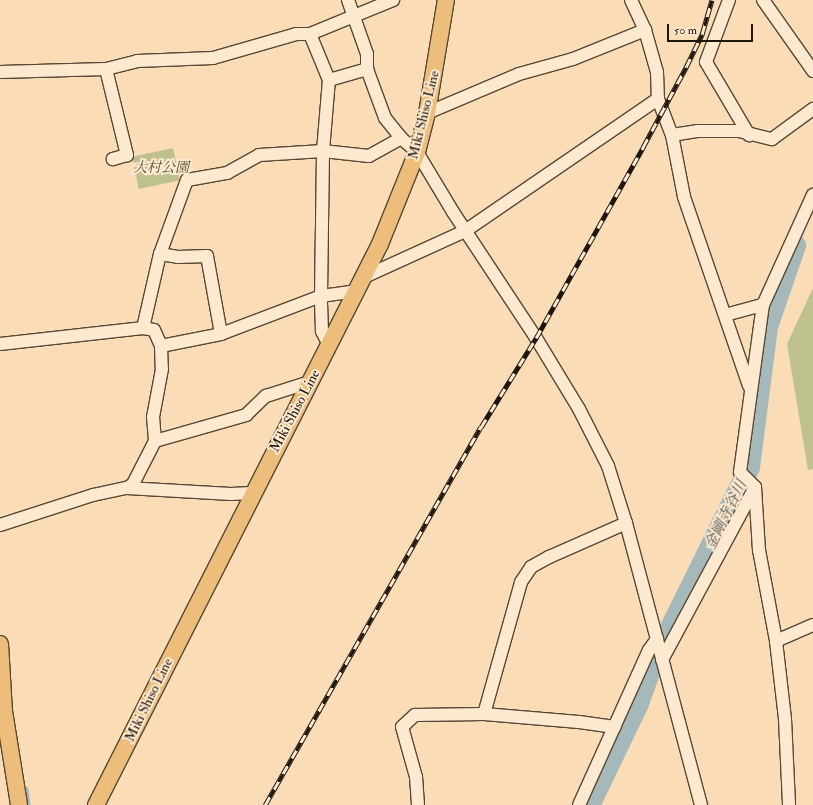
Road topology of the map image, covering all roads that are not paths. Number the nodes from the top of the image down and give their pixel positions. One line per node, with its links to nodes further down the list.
1 (348, 0): 7 (street)
2 (393, 0): 7 (street)
3 (446, 0): 17 (main road, Miki Shiso Line)
4 (631, 0): 8 (street)
5 (728, 0): 19 (street)
6 (763, 0): 12 (street)
7 (355, 16): 9 (street); 11 (street)
8 (645, 30): 15 (street); 17 (street)
9 (310, 34): 10 (street); 14 (street)
10 (106, 69): 13 (street); 23 (street)
11 (367, 69): 14 (street); 20 (street)
12 (813, 71)
13 (0, 72)
14 (329, 80): 21 (street)
15 (658, 99): 18 (street); 25 (street)
16 (813, 109): 19 (street)
17 (427, 113): 22 (main road, Miki Shiso Line)
18 (672, 135): 19 (street); 30 (street)
19 (749, 135)
20 (401, 138): 21 (street); 22 (street)
21 (324, 151): 26 (street); 28 (street)
22 (417, 152): 25 (street); 27 (main road, Miki Shiso Line)
23 (112, 159)
24 (813, 195): 29 (street)
25 (465, 231): 27 (street); 42 (street)
26 (160, 254): 31 (street); 32 (street)
27 (361, 284): 28 (street); 34 (main road, Miki Shiso Line)
28 (321, 296): 32 (street); 34 (street)
29 (763, 305): 30 (street); 37 (street)
30 (725, 315): 37 (street)
31 (143, 328): 33 (street); 35 (street)
32 (221, 334): 35 (street)
33 (0, 344)
34 (329, 345): 36 (main road, Miki Shiso Line)
35 (161, 346): 38 (street)
36 (310, 382): 38 (street); 41 (main road, Miki Shiso Line)
37 (750, 389): 39 (street)
38 (155, 441): 40 (street)
39 (755, 486): 46 (street); 48 (street)
40 (128, 488): 41 (street); 43 (street)
41 (252, 493): 52 (main road, Miki Shiso Line)
42 (626, 523): 45 (street); 50 (street)
43 (0, 525)
44 (813, 624): 46 (street)
45 (657, 639): 48 (street); 51 (street)
46 (776, 641): 57 (street)
47 (0, 644): 49 (main road)
48 (662, 660): 56 (street)
49 (2, 711): 53 (main road)
50 (484, 714): 51 (street); 54 (street)
51 (615, 728): 55 (street)
52 (100, 803)
53 (19, 805)
54 (418, 805)
55 (579, 805)
56 (701, 805)
57 (789, 805)

